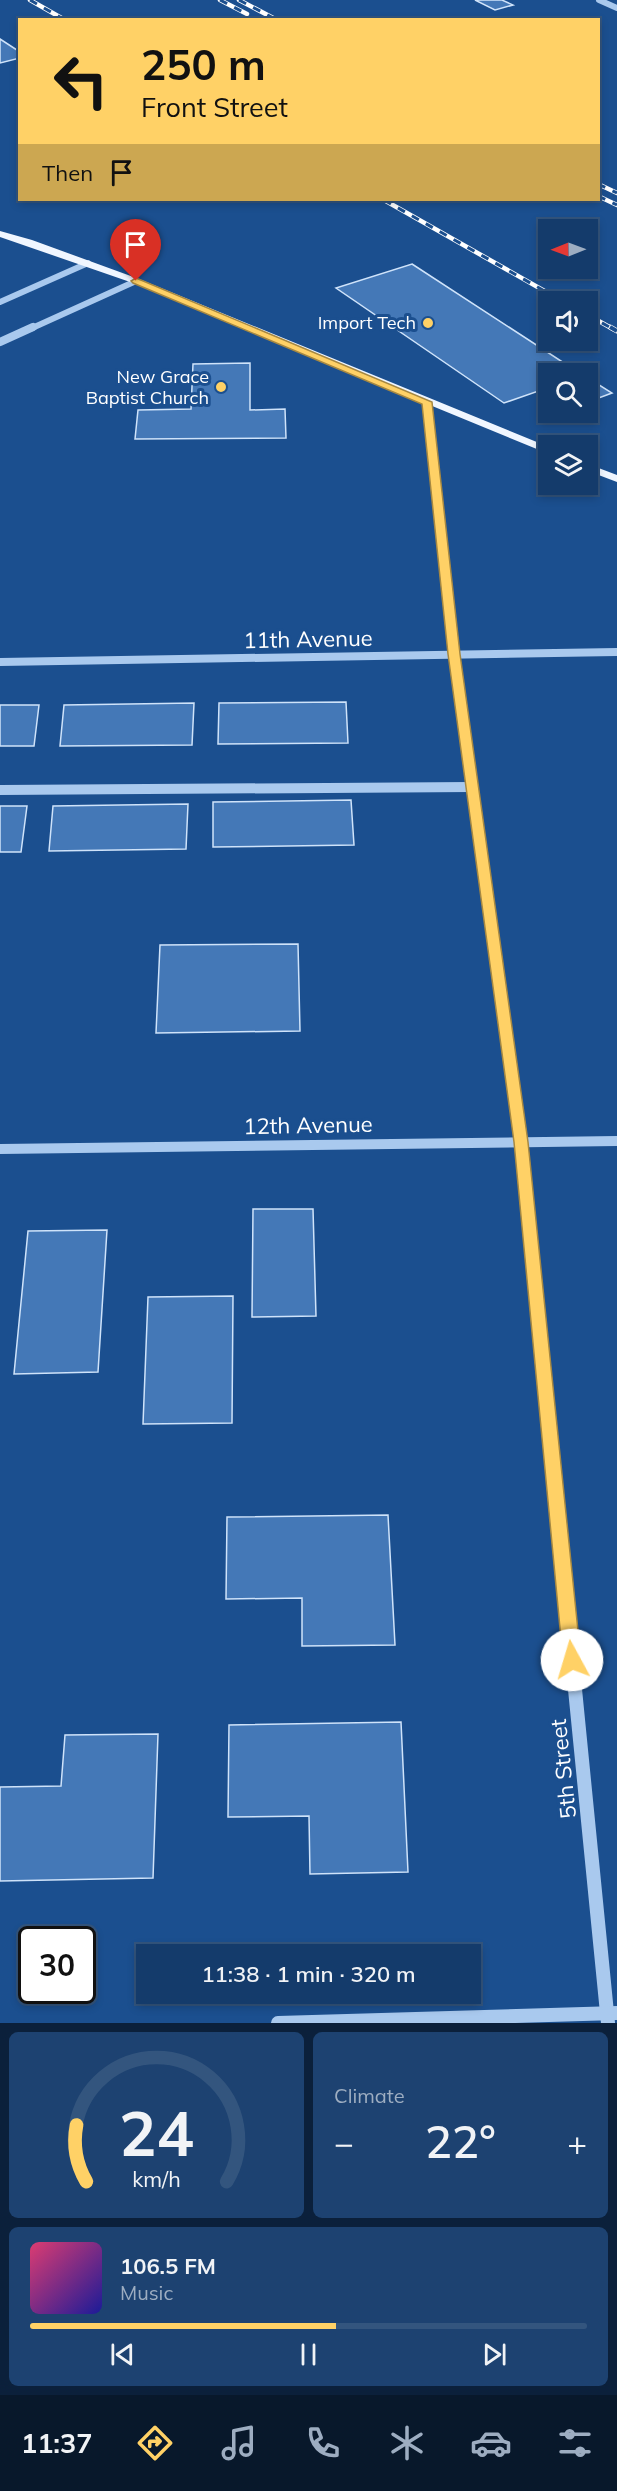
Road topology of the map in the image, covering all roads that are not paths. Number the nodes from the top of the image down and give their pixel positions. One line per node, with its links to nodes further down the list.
1 (600, 0): 2 (street)
2 (617, 8)
3 (0, 234): 4 (main road)
4 (88, 262): 5 (main road); 6 (street)
5 (136, 281): 7 (street); 8 (main road)
6 (0, 302)
7 (0, 342)
8 (427, 402): 9 (main road); 13 (street, 5th Street)
9 (538, 447)
10 (598, 471): 11 (main road)
11 (617, 479)
12 (617, 652): 13 (street, 11th Avenue)
13 (454, 654): 14 (street, 11th Avenue); 15 (street, 5th Street)
14 (0, 662)
15 (472, 787): 16 (street); 18 (street, 5th Street)
16 (0, 790)
17 (617, 1141): 18 (street, 12th Avenue)
18 (521, 1142): 19 (street, 12th Avenue); 20 (street, 5th Street)
19 (0, 1149)
20 (611, 2017): 21 (street)
21 (278, 2023)

